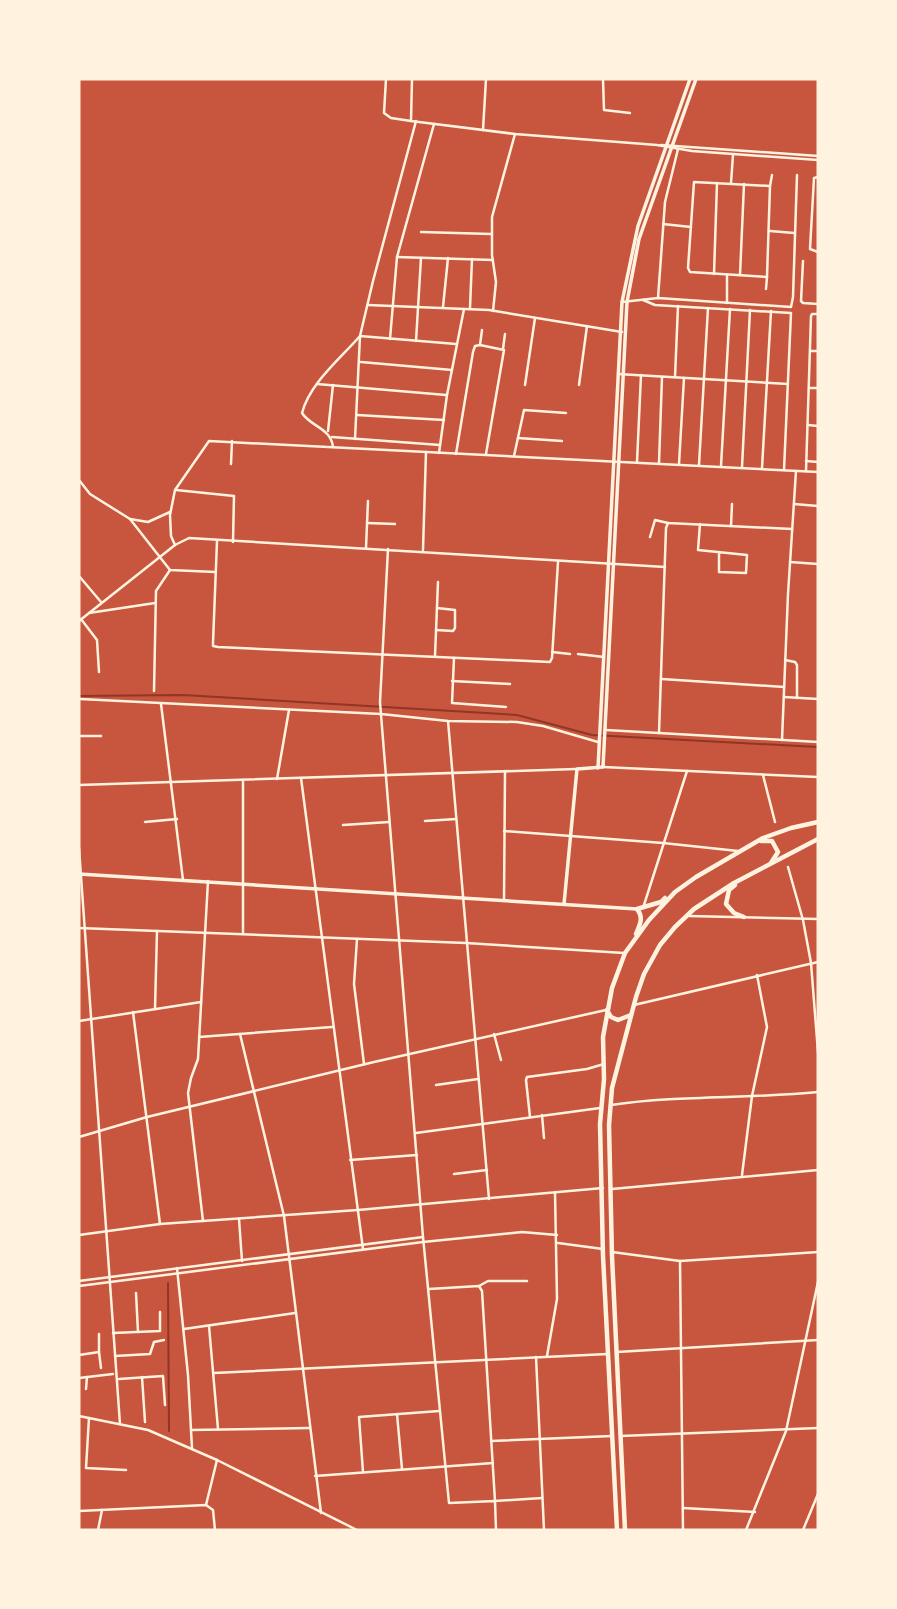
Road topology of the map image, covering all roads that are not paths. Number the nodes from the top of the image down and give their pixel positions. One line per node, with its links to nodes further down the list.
1 (386, 79): 8 (street)
2 (412, 79): 8 (street)
3 (486, 79): 10 (street)
4 (603, 79): 7 (street)
5 (690, 79): 12 (street)
6 (696, 79): 13 (street)
7 (630, 113)
8 (414, 121): 9 (street); 47 (street)
9 (434, 124): 10 (street); 31 (street)
10 (483, 130): 11 (street)
11 (515, 134): 12 (street); 29 (street)
12 (665, 146): 13 (street); 44 (street)
13 (672, 147): 14 (street); 44 (street)
14 (678, 147): 15 (street); 16 (street); 24 (street)
15 (733, 155): 16 (street); 21 (street)
16 (818, 158)
17 (772, 175): 23 (street)
18 (797, 175): 28 (street)
19 (818, 177): 30 (street)
20 (718, 183): 21 (street); 25 (street); 37 (street)
21 (732, 183): 22 (street)
22 (744, 184): 23 (street); 39 (street)
23 (771, 186): 26 (street)
24 (663, 224): 25 (street); 42 (street)
25 (691, 227): 37 (street)
26 (770, 231): 28 (street); 40 (street)
27 (421, 232): 29 (street)
28 (795, 233): 45 (street)
29 (492, 234): 35 (street)
30 (818, 252)
31 (397, 257): 32 (street); 48 (street)
32 (421, 258): 33 (street); 50 (street)
33 (448, 258): 34 (street); 51 (street)
34 (472, 259): 35 (street); 54 (street)
35 (493, 260): 57 (street)
36 (803, 261): 46 (street)
37 (714, 275): 38 (street)
38 (727, 276): 39 (street); 45 (street)
39 (740, 276): 40 (street)
40 (768, 277): 41 (street)
41 (766, 289)
42 (659, 298): 43 (street); 45 (street)
43 (643, 300): 44 (street); 49 (street)
44 (624, 302): 63 (street)
45 (727, 303)
46 (818, 304)
47 (368, 305): 48 (street); 65 (street)
48 (392, 306): 50 (street); 66 (street)
49 (678, 306): 52 (street); 78 (street)
50 (418, 307): 51 (street); 67 (street)
51 (443, 308): 53 (street)
52 (708, 308): 55 (street); 80 (street)
53 (464, 309): 54 (street); 68 (street)
54 (470, 309): 57 (street)
55 (730, 309): 56 (street); 81 (street)
56 (750, 310): 58 (street); 82 (street)
57 (494, 311): 60 (street)
58 (771, 311): 83 (street); 85 (street)
59 (818, 314): 71 (street)
60 (535, 318): 61 (street); 87 (street)
61 (587, 326): 63 (street); 88 (street)
62 (482, 330): 69 (street)
63 (623, 332): 75 (street)
64 (505, 334): 70 (street)
65 (360, 336): 66 (street); 73 (street); 84 (street)
66 (390, 339): 67 (street)
67 (416, 341): 68 (street)
68 (456, 344): 74 (street)
69 (480, 345): 70 (street); 108 (street)
70 (503, 349): 109 (street)
71 (811, 351): 72 (street); 90 (street)
72 (818, 351)
73 (360, 362): 74 (street); 89 (street)
74 (452, 370): 92 (street)
75 (621, 374): 76 (street); 111 (street)
76 (641, 375): 77 (street); 114 (street)
77 (662, 376): 78 (street); 115 (street)
78 (675, 377): 79 (street)
79 (684, 378): 80 (street); 117 (street)
80 (705, 379): 81 (street); 118 (street)
81 (726, 380): 82 (street); 119 (street)
82 (746, 382): 83 (street); 120 (street)
83 (766, 383): 85 (street); 121 (street)
84 (317, 384): 86 (street); 98 (street)
85 (788, 384): 122 (street)
86 (333, 385): 89 (street); 98 (street)
87 (525, 385)
88 (579, 385)
89 (358, 387): 92 (street); 94 (street)
90 (809, 388): 91 (street); 96 (street)
91 (818, 388)
92 (447, 395): 95 (street)
93 (566, 413): 100 (street)
94 (357, 415): 95 (street); 101 (street)
95 (444, 420): 104 (street)
96 (808, 425): 97 (street); 112 (street)
97 (818, 426)
98 (328, 432): 99 (street)
99 (331, 438): 101 (street); 105 (street)
100 (518, 438): 103 (street); 110 (street)
101 (355, 439): 104 (street)
102 (232, 441): 105 (street); 116 (street); 127 (street)
103 (562, 441)
104 (440, 445): 107 (street)
105 (333, 447): 106 (street)
106 (426, 452): 107 (street); 146 (street)
107 (439, 453): 108 (street)
108 (456, 454): 109 (street)
109 (486, 455): 110 (street)
110 (514, 456): 111 (street)
111 (617, 461): 114 (street); 151 (street); 153 (street)
112 (806, 461): 113 (street); 124 (street)
113 (818, 461)
114 (637, 462): 115 (street)
115 (659, 463): 117 (street)
116 (231, 464)
117 (679, 464): 118 (street)
118 (699, 465): 119 (street)
119 (721, 467): 120 (street)
120 (742, 468): 121 (street)
121 (762, 469): 122 (street)
122 (784, 470): 123 (street)
123 (796, 471): 124 (street); 129 (street)
124 (806, 471): 125 (street)
125 (818, 472)
126 (79, 480): 133 (street)
127 (176, 490): 132 (street); 142 (street)
128 (368, 501): 134 (street)
129 (793, 503): 131 (street); 139 (street)
130 (732, 505): 138 (street)
131 (818, 506)
132 (171, 512): 133 (street); 143 (street)
133 (130, 519): 148 (street)
134 (367, 523): 136 (street); 144 (street)
135 (668, 523): 137 (street); 140 (street); 154 (street)
136 (395, 524)
137 (700, 524): 138 (street); 147 (street)
138 (731, 526): 139 (street)
139 (792, 529): 150 (street)
140 (650, 537)
141 (217, 541): 142 (street); 143 (street); 156 (street)
142 (233, 542): 144 (street)
143 (175, 545): 148 (street)
144 (366, 548): 145 (street)
145 (388, 549): 146 (street); 166 (street)
146 (423, 551): 149 (street)
147 (719, 553): 147 (street)
148 (160, 557): 155 (street); 159 (street)
149 (558, 561): 151 (street); 165 (street)
150 (790, 562): 152 (street); 172 (street)
151 (609, 564): 153 (street); 170 (street)
152 (818, 564)
153 (615, 565): 154 (street); 188 (street)
154 (665, 567): 174 (street)
155 (170, 570): 156 (street); 160 (street)
156 (216, 572): 166 (street)
157 (79, 576): 159 (street)
158 (438, 582): 161 (street)
159 (101, 602): 162 (street)
160 (155, 603): 162 (street); 178 (street)
161 (437, 608): 164 (street); 164 (street)
162 (89, 613): 163 (street)
163 (80, 620): 173 (street)
164 (436, 630): 169 (street)
165 (552, 652): 167 (street); 171 (street)
166 (382, 654): 169 (street); 186 (street)
167 (570, 654)
168 (578, 654): 170 (street)
169 (435, 657): 171 (street)
170 (604, 657): 188 (street)
171 (454, 658): 175 (street)
172 (785, 660): 177 (street); 180 (street)
173 (99, 672)
174 (661, 678): 177 (street); 189 (street)
175 (452, 681): 176 (street); 184 (street)
176 (510, 684)
177 (784, 687): 179 (street)
178 (154, 691)
179 (784, 697): 180 (street); 193 (street)
180 (797, 698): 182 (street)
181 (80, 699): 183 (street)
182 (818, 699)
183 (161, 704): 185 (street); 206 (street)
184 (506, 708)
185 (289, 710): 186 (street); 204 (street)
186 (380, 713): 187 (street); 200 (street)
187 (448, 721): 192 (street); 199 (street)
188 (604, 730): 189 (street); 192 (street)
189 (659, 733): 193 (street)
190 (79, 736): 191 (street)
191 (101, 736)
192 (601, 740): 195 (street)
193 (782, 740): 194 (street)
194 (818, 742)
195 (600, 768): 196 (street); 197 (street)
196 (577, 769): 198 (street); 217 (street)
197 (687, 771): 201 (street); 220 (street)
198 (505, 772): 199 (street); 216 (street)
199 (452, 773): 200 (street); 208 (street)
200 (385, 775): 203 (street); 212 (street)
201 (763, 775): 202 (street); 213 (street)
202 (818, 777)
203 (301, 778): 204 (street); 230 (street)
204 (277, 779): 205 (street)
205 (243, 780): 206 (street); 229 (street)
206 (172, 782): 207 (street); 209 (street)
207 (79, 785)
208 (456, 818): 210 (street); 233 (street)
209 (177, 819): 211 (street); 226 (street)
210 (425, 821)
211 (145, 822)
212 (389, 822): 215 (street); 232 (street)
213 (775, 822)
214 (818, 822): 219 (highway)
215 (343, 825)
216 (504, 831): 217 (street); 234 (street)
217 (571, 835): 220 (street); 235 (street)
218 (818, 839): 223 (highway)
219 (756, 842): 222 (highway); 223 (highway)
220 (663, 843): 222 (street); 236 (street)
221 (79, 848): 225 (street)
222 (740, 851): 231 (highway)
223 (768, 866): 228 (highway)
224 (788, 867): 240 (street)
225 (80, 874): 226 (street); 242 (street)
226 (183, 880): 227 (street)
227 (208, 881): 229 (street); 244 (street)
228 (738, 881): 237 (highway); 238 (highway)
229 (244, 883): 230 (street); 245 (street)
230 (316, 888): 232 (street); 246 (street)
231 (675, 892): 236 (highway); 249 (highway)
232 (394, 894): 233 (street); 248 (street)
233 (462, 897): 234 (street); 250 (street)
234 (504, 900): 235 (street)
235 (564, 904): 236 (street)
236 (640, 909): 249 (highway)
237 (686, 916): 238 (street); 256 (highway)
238 (744, 917): 240 (street)
239 (818, 919): 240 (street)
240 (803, 920): 253 (street)
241 (79, 928): 242 (street)
242 (85, 928): 243 (street); 261 (street)
243 (157, 930): 244 (street); 257 (street)
244 (205, 933): 245 (street); 255 (street)
245 (243, 934): 246 (street)
246 (323, 938): 247 (street); 263 (street)
247 (357, 939): 248 (street); 272 (street)
248 (399, 941): 250 (street); 269 (street)
249 (634, 942): 251 (highway)
250 (466, 943): 251 (street); 267 (street)
251 (625, 953): 258 (highway)
252 (818, 962): 253 (street)
253 (811, 963): 254 (street); 268 (street)
254 (757, 975): 256 (street); 278 (street)
255 (201, 1002): 257 (street); 266 (street)
256 (634, 1005): 260 (highway)
257 (155, 1009): 259 (street)
258 (607, 1010): 260 (highway); 265 (street); 271 (highway)
259 (133, 1012): 261 (street); 283 (street)
260 (632, 1015): 279 (highway)
261 (93, 1019): 262 (street); 286 (street)
262 (79, 1021)
263 (333, 1027): 264 (street); 273 (street)
264 (240, 1034): 266 (street); 277 (street)
265 (494, 1034): 267 (street); 270 (street)
266 (199, 1037): 280 (street)
267 (474, 1039): 269 (street); 274 (street)
268 (818, 1052)
269 (409, 1054): 272 (street); 287 (street)
270 (501, 1060)
271 (604, 1064): 281 (highway); 284 (street)
272 (364, 1065): 273 (street)
273 (338, 1071): 277 (street); 291 (street)
274 (478, 1079): 275 (street); 285 (street)
275 (436, 1085)
276 (818, 1091): 278 (street)
277 (254, 1092): 280 (street); 302 (street)
278 (752, 1096): 279 (street); 295 (street)
279 (611, 1105): 297 (highway)
280 (189, 1107): 283 (street); 304 (street)
281 (602, 1107): 282 (street); 296 (highway)
282 (542, 1115): 284 (street); 289 (street)
283 (147, 1117): 286 (street); 305 (street)
284 (530, 1117): 285 (street)
285 (482, 1123): 287 (street); 292 (street)
286 (101, 1132): 288 (street); 306 (street)
287 (416, 1133): 290 (street)
288 (79, 1137)
289 (544, 1138)
290 (417, 1155): 291 (street); 300 (street)
291 (350, 1160): 301 (street)
292 (487, 1170): 294 (street); 299 (street)
293 (818, 1170): 295 (street)
294 (454, 1174)
295 (743, 1177): 297 (street)
296 (603, 1188): 298 (street); 313 (highway)
297 (612, 1189): 314 (highway)
298 (555, 1192): 299 (street); 308 (street)
299 (489, 1199): 300 (street)
300 (421, 1205): 301 (street); 309 (street)
301 (358, 1210): 302 (street); 311 (street)
302 (284, 1216): 303 (street); 316 (street)
303 (239, 1219): 304 (street); 318 (street)
304 (204, 1221): 305 (street)
305 (160, 1224): 306 (street)
306 (107, 1231): 307 (street); 320 (street)
307 (79, 1235)
308 (557, 1235): 309 (street); 310 (street)
309 (423, 1240): 311 (street); 312 (street); 325 (street)
310 (557, 1242): 313 (street); 344 (street)
311 (362, 1244): 312 (street); 316 (street)
312 (363, 1249): 316 (street)
313 (603, 1249): 339 (highway)
314 (612, 1251): 317 (street); 340 (highway)
315 (818, 1252): 317 (street)
316 (289, 1256): 318 (street); 328 (street)
317 (680, 1261): 337 (street)
318 (242, 1262): 319 (street)
319 (177, 1270): 320 (street); 330 (street)
320 (110, 1279): 323 (street); 332 (street)
321 (527, 1281): 324 (street)
322 (818, 1282): 335 (street)
323 (79, 1283)
324 (479, 1286): 325 (street); 345 (street)
325 (429, 1289): 346 (street)
326 (136, 1293): 331 (street)
327 (160, 1312): 331 (street)
328 (296, 1313): 329 (street); 348 (street)
329 (209, 1326): 330 (street); 350 (street)
330 (184, 1329): 366 (street)
331 (138, 1332): 332 (street)
332 (113, 1333): 342 (street)
333 (99, 1334): 338 (street)
334 (164, 1340): 342 (street)
335 (806, 1340): 336 (street); 337 (street); 367 (street)
336 (818, 1340)
337 (680, 1348): 340 (street); 368 (street)
338 (99, 1352): 341 (street); 347 (street)
339 (608, 1353): 344 (street); 369 (highway)
340 (617, 1353): 370 (highway)
341 (79, 1354)
342 (115, 1356): 354 (street)
343 (536, 1357): 344 (street); 345 (street); 371 (street)
344 (547, 1357)
345 (485, 1360): 346 (street); 372 (street)
346 (435, 1363): 348 (street); 357 (street)
347 (101, 1368)
348 (303, 1370): 350 (street); 363 (street)
349 (113, 1374): 351 (street)
350 (214, 1374): 365 (street)
351 (87, 1377): 353 (street); 355 (street)
352 (142, 1377): 354 (street); 356 (street); 361 (street)
353 (79, 1378)
354 (117, 1379): 362 (street)
355 (86, 1389)
356 (164, 1405)
357 (439, 1411): 358 (street); 376 (street)
358 (397, 1414): 377 (street); 379 (street)
359 (79, 1416): 360 (street)
360 (89, 1418): 362 (street); 378 (street)
361 (145, 1422)
362 (120, 1424): 373 (street)
363 (309, 1427): 365 (street); 380 (street)
364 (818, 1428): 367 (street)
365 (218, 1429): 366 (street)
366 (191, 1430): 373 (street)
367 (786, 1431): 368 (street); 388 (street)
368 (681, 1435): 370 (street); 385 (street)
369 (612, 1436): 371 (street); 395 (highway)
370 (621, 1436): 396 (highway)
371 (539, 1439): 372 (street); 382 (street)
372 (491, 1441): 375 (street)
373 (191, 1448): 374 (street)
374 (217, 1460): 384 (street); 389 (street)
375 (493, 1463): 376 (street); 383 (street)
376 (445, 1466): 377 (street); 383 (street)
377 (402, 1469): 379 (street)
378 (126, 1470)
379 (363, 1472): 380 (street)
380 (315, 1476): 389 (street)
381 (818, 1494): 399 (street)
382 (542, 1498): 383 (street); 394 (street)
383 (495, 1501): 393 (street)
384 (206, 1505): 386 (street); 391 (street)
385 (683, 1508): 388 (street); 397 (street)
386 (102, 1510): 387 (street); 390 (street)
387 (79, 1511)
388 (755, 1512): 398 (street)
389 (321, 1513): 392 (street)
390 (98, 1530)
391 (215, 1530)
392 (357, 1530)
393 (496, 1530)
394 (544, 1530)
395 (617, 1530)
396 (625, 1530)
397 (683, 1530)
398 (746, 1530)
399 (803, 1530)

